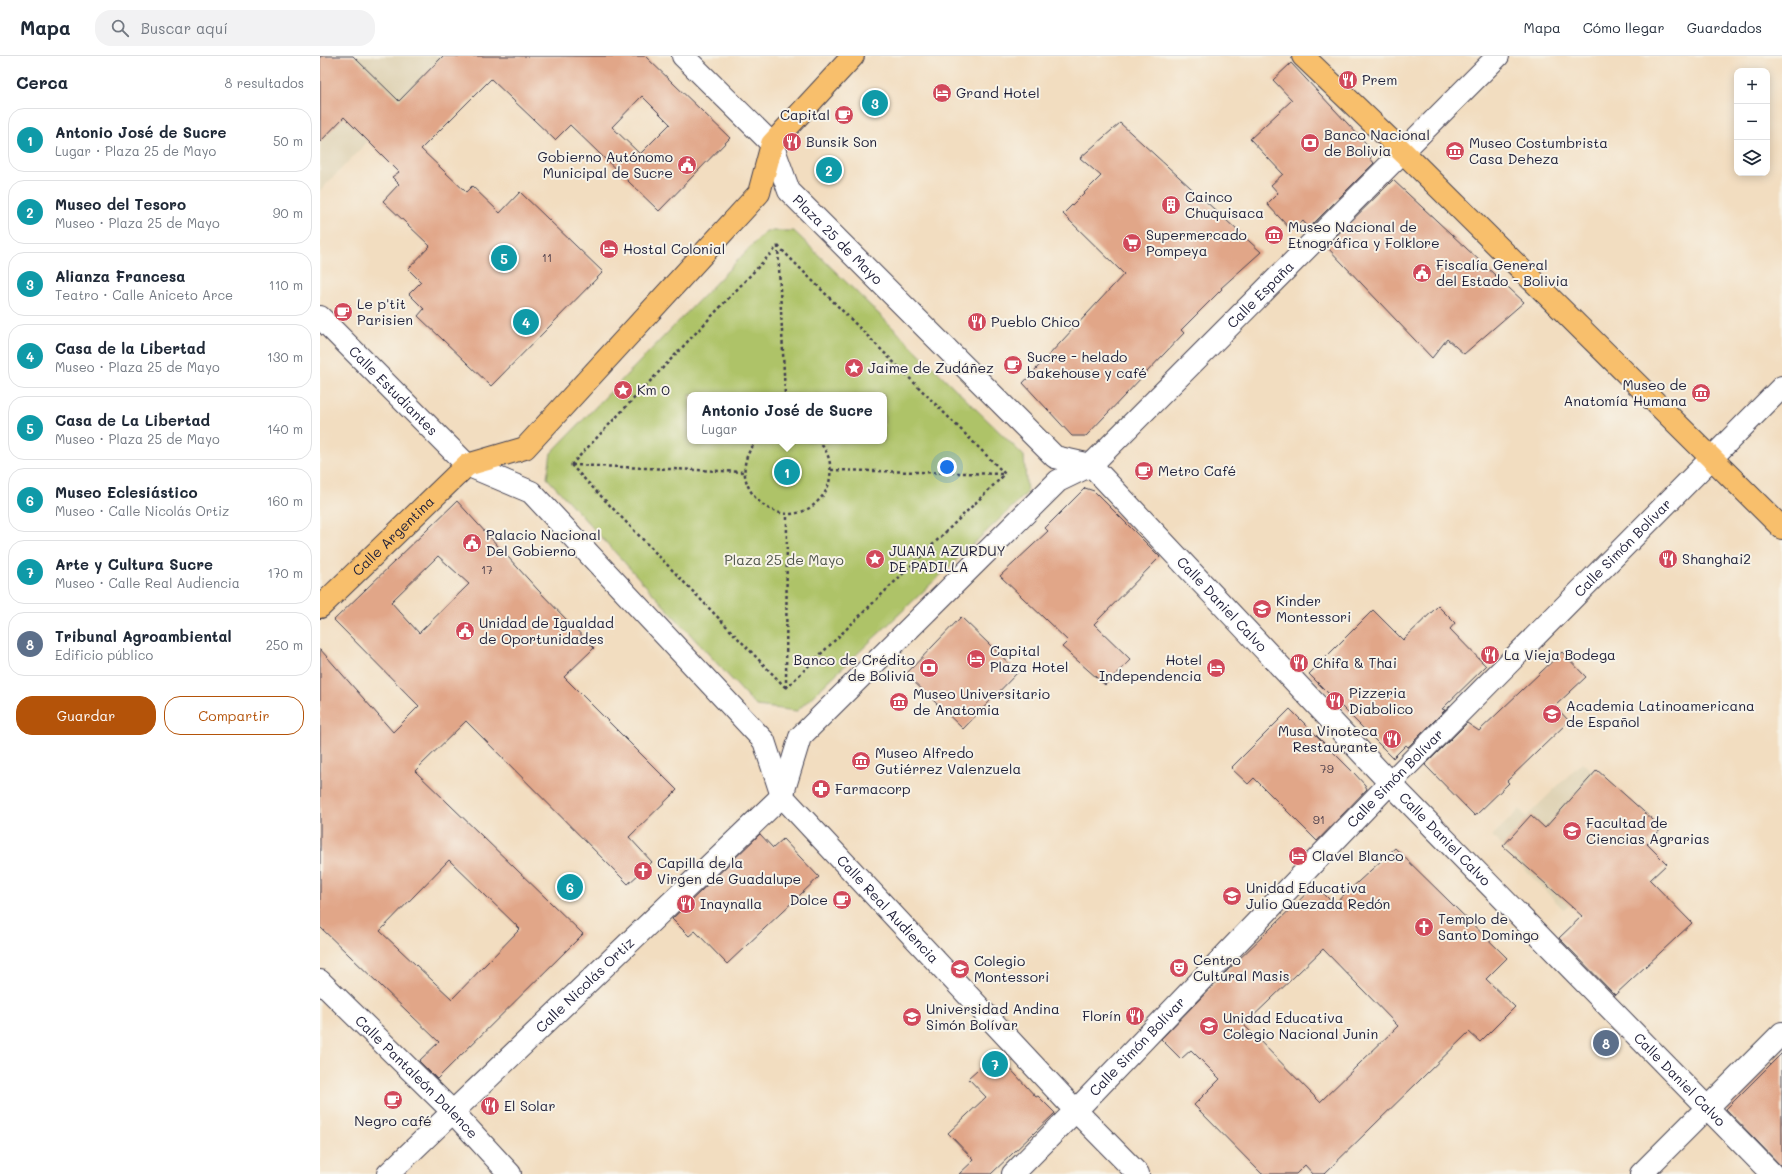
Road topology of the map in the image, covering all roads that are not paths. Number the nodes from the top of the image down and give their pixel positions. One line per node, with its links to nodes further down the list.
1 (683, 56): 5 (street)
2 (853, 56): 5 (main road)
3 (1303, 56): 6 (main road)
4 (1498, 56): 6 (street, Calle España)
5 (772, 144): 10 (main road); 11 (street, Plaza 25 de Mayo)
6 (1403, 152): 9 (main road); 11 (street, Calle España)
7 (320, 317): 10 (street, Calle Estudiantes)
8 (1782, 387): 9 (street, Calle Simón Bolívar)
9 (1711, 458): 12 (main road); 14 (street, Calle Simón Bolívar)
10 (466, 465): 13 (main road, Calle Argentina); 15 (street)
11 (1091, 465): 14 (street, Calle Daniel Calvo); 15 (street)
12 (1782, 528)
13 (320, 607)
14 (1390, 782): 18 (street, Calle Daniel Calvo); 20 (street, Calle Simón Bolívar)
15 (782, 796): 19 (street, Calle Nicolás Ortiz); 20 (street, Calle Real Audiencia)
16 (320, 982): 19 (street, Calle Pantaleón Dalence)
17 (1782, 1033): 18 (street)
18 (1706, 1108): 25 (street); 26 (street, Calle Daniel Calvo)
19 (452, 1111): 21 (street, Calle Nicolás Ortiz); 22 (street, Calle Pantaleón Dalence)
20 (1076, 1111): 23 (street, Calle Simón Bolívar); 24 (street, Calle Real Audiencia)
21 (388, 1174)
22 (510, 1174)
23 (1013, 1174)
24 (1138, 1174)
25 (1641, 1174)
26 (1772, 1174)

